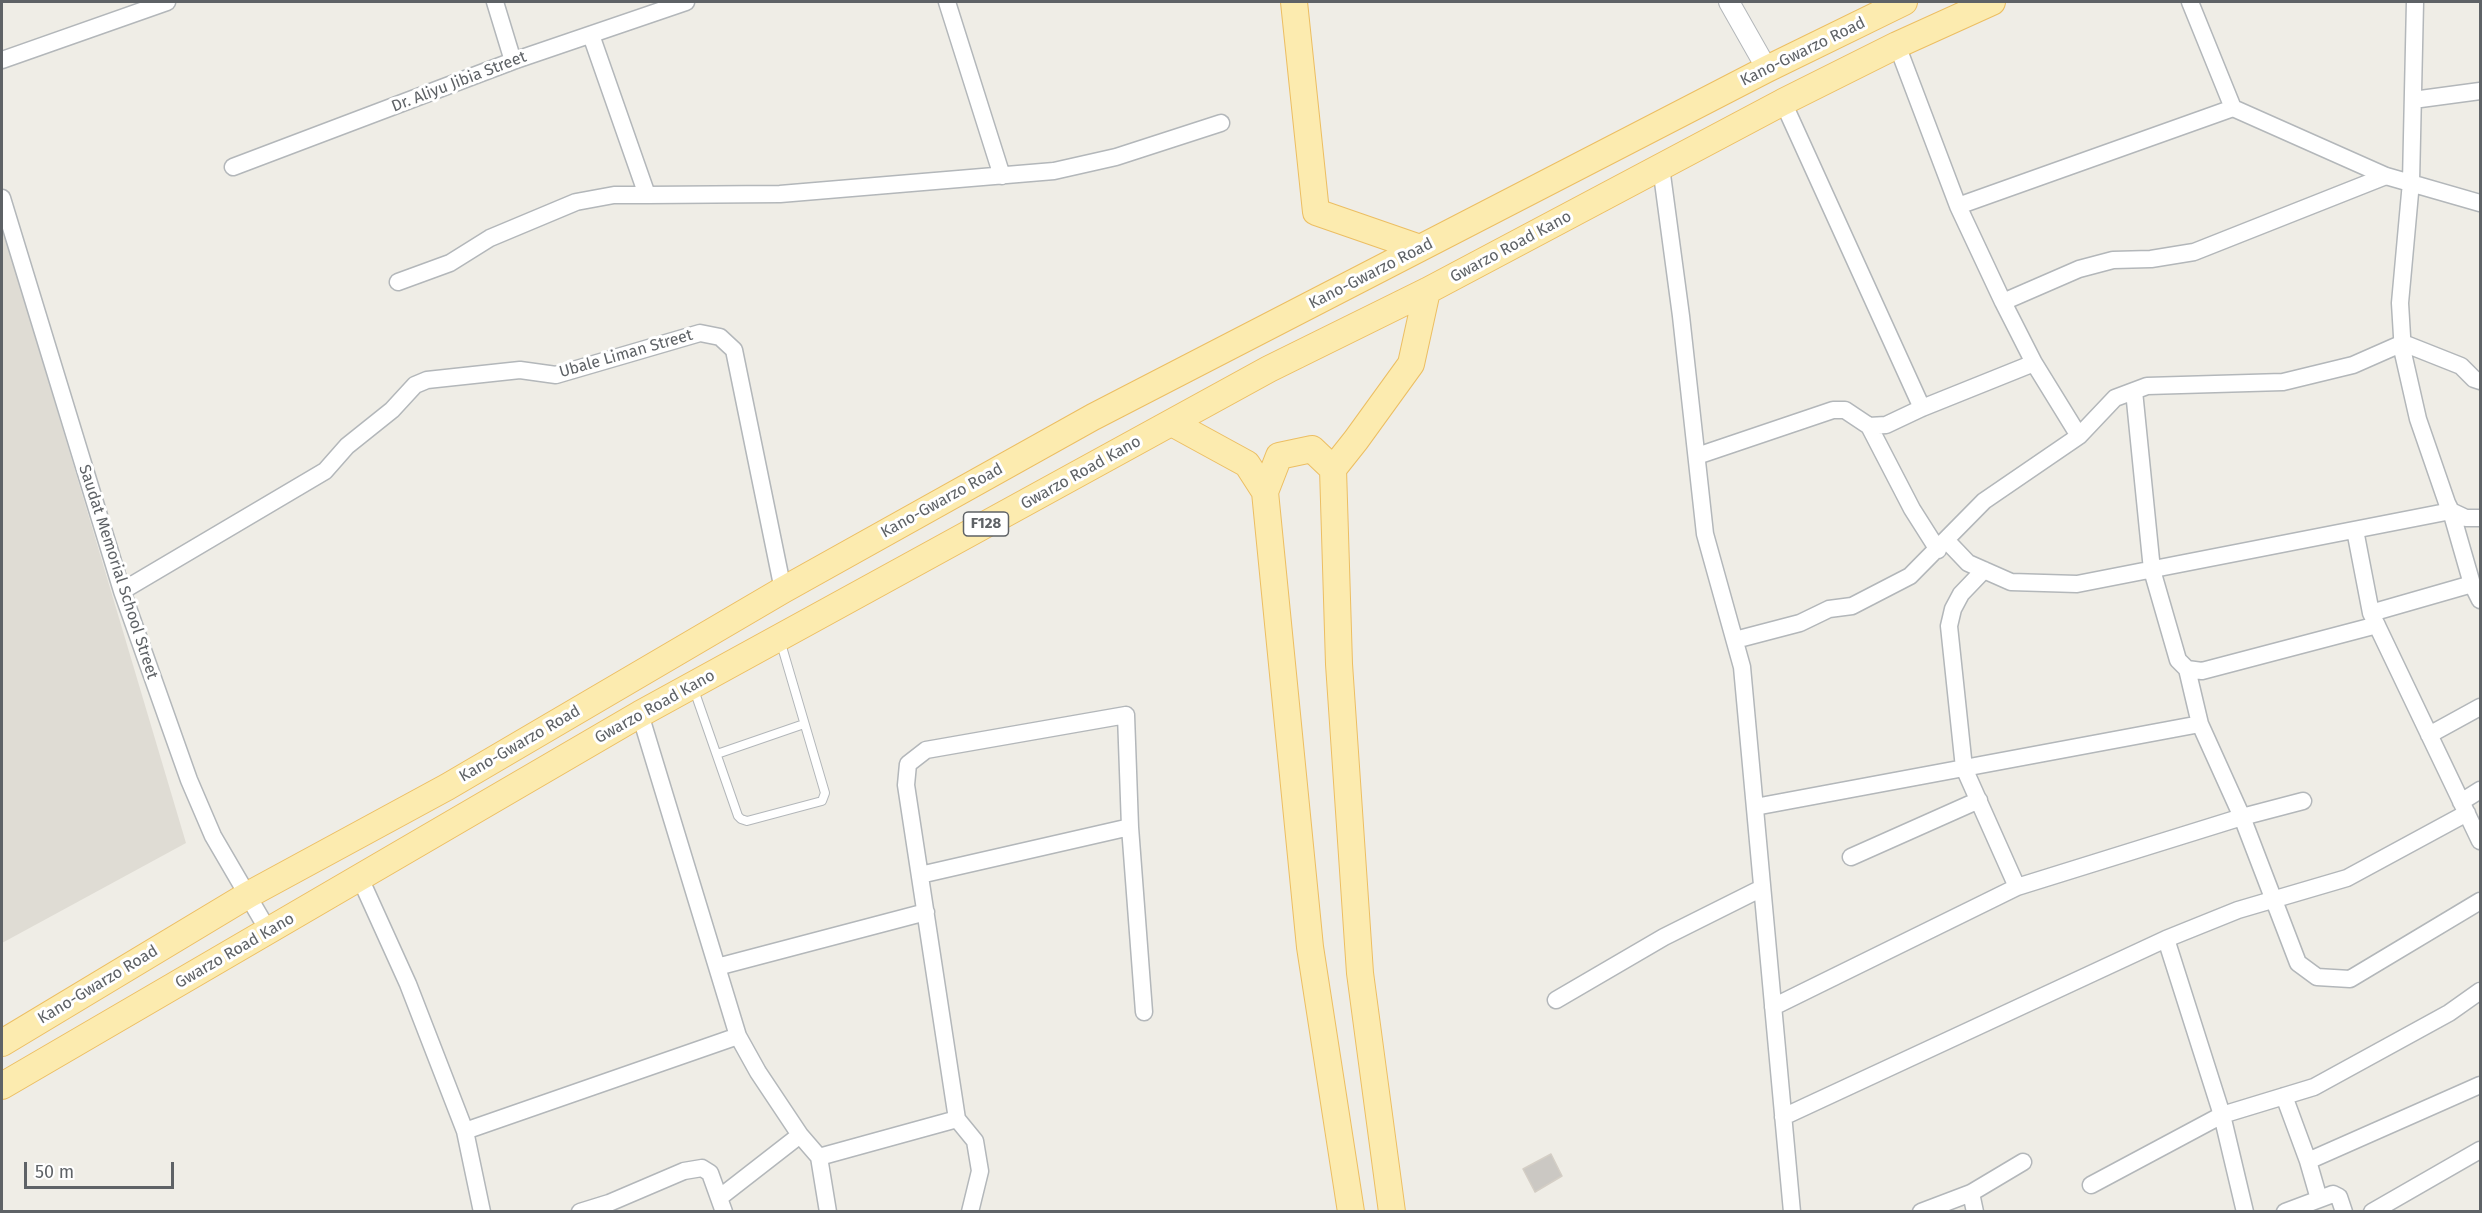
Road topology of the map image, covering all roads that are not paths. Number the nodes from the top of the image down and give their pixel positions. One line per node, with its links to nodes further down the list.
1 (167, 2): 13 (street)
2 (495, 2): 14 (street)
3 (686, 2): 11 (street, Dr. Aliyu Jibia Street)
4 (947, 2): 23 (street)
5 (1294, 2): 30 (main road)
6 (1729, 2): 15 (street)
7 (1905, 2): 15 (main road, Kano-Gwarzo Road / F128)
8 (1992, 2): 12 (main road, Gwarzo Road Kano / F128)
9 (2190, 2): 19 (street)
10 (2415, 2): 17 (street)
11 (591, 34): 14 (street, Dr. Aliyu Jibia Street); 26 (street)
12 (1897, 45): 18 (main road, Gwarzo Road Kano / F128); 29 (street)
13 (2, 60)
14 (513, 61): 21 (street, Dr. Aliyu Jibia Street)
15 (1767, 69): 30 (main road, Kano-Gwarzo Road / F128)
16 (2481, 91): 17 (street)
17 (2413, 100): 25 (street)
18 (1783, 102): 22 (main road, Gwarzo Road Kano / F128); 38 (street)
19 (2233, 108): 24 (street); 29 (street)
20 (1221, 123): 23 (street)
21 (233, 167)
22 (1661, 167): 32 (main road, Gwarzo Road Kano / F128); 42 (street)
23 (1002, 176): 26 (street)
24 (2385, 176): 25 (street); 33 (street)
25 (2411, 182): 28 (street); 34 (street)
26 (647, 195): 31 (street)
27 (2, 198): 53 (street, Saudat Memorial School Street)
28 (2481, 203)
29 (1958, 206): 33 (street)
30 (1420, 248): 52 (main road, Kano-Gwarzo Road / F128)
31 (398, 282)
32 (1427, 291): 39 (main road, Gwarzo Road Kano / F128); 43 (main road)
33 (2003, 302): 35 (street)
34 (2403, 343): 36 (street); 37 (street); 45 (street)
35 (2034, 363): 38 (street); 41 (street)
36 (2481, 381)
37 (2134, 391): 41 (street); 50 (street)
38 (1922, 408): 40 (street)
39 (1172, 423): 44 (main road); 56 (main road, Gwarzo Road Kano / F128)
40 (1869, 426): 42 (street); 48 (street)
41 (2079, 436): 48 (street)
42 (1697, 456): 57 (street)
43 (1333, 469): 44 (main road); 115 (main road)
44 (1265, 492): 114 (main road)
45 (2451, 511): 46 (street); 47 (street); 51 (street)
46 (2481, 518)
47 (2355, 530): 50 (street); 55 (street)
48 (1942, 545): 49 (street); 57 (street)
49 (1984, 570): 50 (street); 66 (street)
50 (2152, 570): 58 (street)
51 (2472, 584): 54 (street); 55 (street)
52 (783, 590): 53 (street, Ubale Liman Street); 80 (main road, Kano-Gwarzo Road / F128)
53 (122, 591): 80 (street, Saudat Memorial School Street)
54 (2481, 600)
55 (2374, 619): 58 (street); 64 (street)
56 (779, 637): 59 (main road, Gwarzo Road Kano / F128); 62 (lane)
57 (1735, 640): 70 (street)
58 (2187, 669): 63 (street)
59 (692, 685): 61 (main road, Gwarzo Road Kano / F128); 65 (lane)
60 (2481, 707): 64 (street)
61 (640, 714): 77 (main road, Gwarzo Road Kano / F128); 86 (street)
62 (804, 724): 65 (lane); 65 (lane)
63 (2200, 724): 66 (street); 72 (street)
64 (2429, 735): 71 (street)
65 (717, 753)
66 (1964, 768): 68 (street); 70 (street)
67 (2481, 790): 71 (street)
68 (1978, 800): 75 (street); 78 (street)
69 (2303, 801): 72 (street)
70 (1755, 807): 79 (street)
71 (2464, 808): 74 (street); 81 (street)
72 (2242, 817): 78 (street); 81 (street)
73 (1130, 827): 76 (street); 76 (street); 90 (street)
74 (2481, 841)
75 (1851, 857)
76 (920, 876): 83 (street)
77 (360, 878): 84 (main road, Gwarzo Road Kano / F128); 99 (street)
78 (2017, 887): 89 (street)
79 (1762, 888): 88 (street); 89 (street)
80 (248, 895): 84 (street, Saudat Memorial School Street); 92 (main road, Kano-Gwarzo Road / F128)
81 (2272, 901): 82 (street); 85 (street)
82 (2481, 902)
83 (926, 912): 86 (street); 98 (street)
84 (269, 932): 94 (main road, Gwarzo Road Kano / F128)
85 (2166, 939): 96 (street); 97 (street)
86 (717, 967): 91 (street)
87 (2481, 991): 95 (street)
88 (1556, 1000)
89 (1773, 1007): 97 (street)
90 (1144, 1012)
91 (738, 1036): 99 (street); 100 (street)
92 (2, 1043)
93 (2481, 1085): 103 (street)
94 (2, 1086)
95 (2284, 1096): 96 (street); 103 (street)
96 (2222, 1115): 105 (street); 119 (street)
97 (1783, 1118): 116 (street)
98 (957, 1119): 102 (street); 113 (street)
99 (465, 1131): 110 (street)
100 (800, 1135): 102 (street); 108 (street)
101 (2481, 1150): 122 (street)
102 (819, 1157): 112 (street)
103 (2308, 1161): 107 (street)
104 (2023, 1162): 106 (street)
105 (2091, 1185)
106 (1971, 1193): 117 (street); 118 (street)
107 (2319, 1199): 120 (street); 121 (street)
108 (722, 1205): 109 (street)
109 (610, 1207): 111 (street)
110 (482, 1212)
111 (580, 1212)
112 (828, 1212)
113 (970, 1212)
114 (1351, 1212)
115 (1392, 1212)
116 (1792, 1212)
117 (1921, 1212)
118 (1975, 1212)
119 (2246, 1212)
120 (2285, 1212)
121 (2344, 1212)
122 (2372, 1212)

